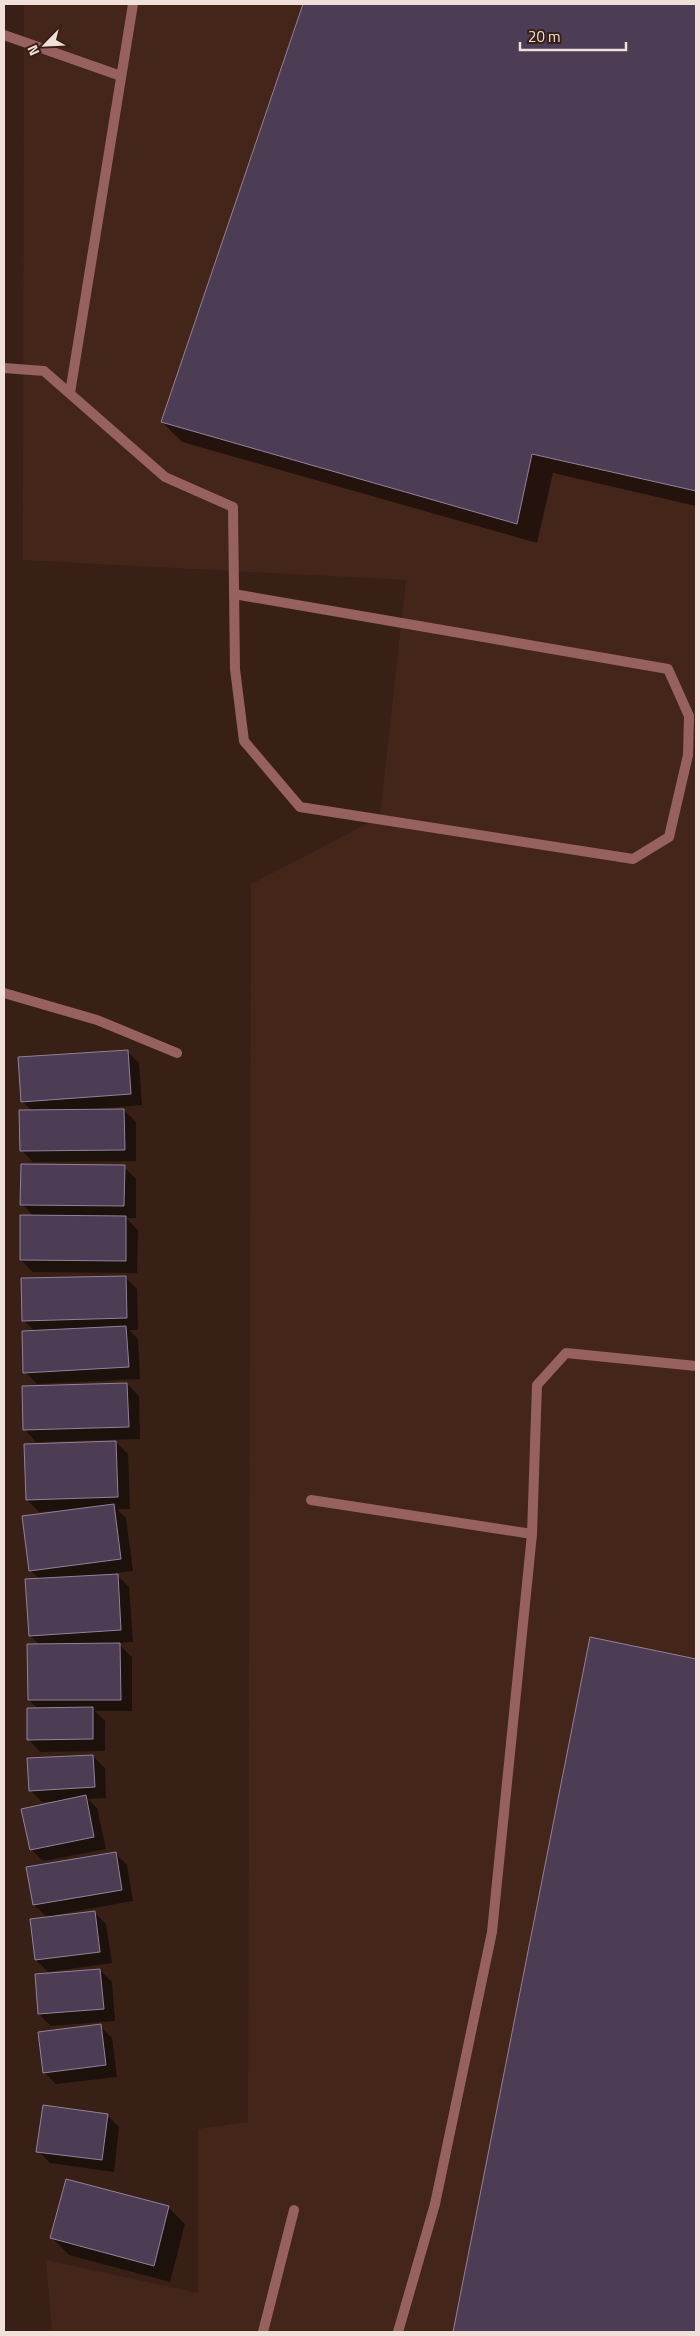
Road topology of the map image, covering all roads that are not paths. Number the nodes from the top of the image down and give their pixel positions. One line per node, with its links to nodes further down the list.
1 (133, 4): 3 (lane)
2 (4, 35): 3 (lane)
3 (121, 76): 5 (lane)
4 (4, 368): 5 (lane)
5 (70, 393): 6 (lane)
6 (234, 594): 6 (lane)
7 (4, 993): 8 (lane)
8 (177, 1053)
9 (696, 1366): 11 (lane)
10 (311, 1500): 11 (lane)
11 (532, 1534): 14 (lane)
12 (294, 2210): 13 (lane)
13 (263, 2332)
14 (398, 2332)

